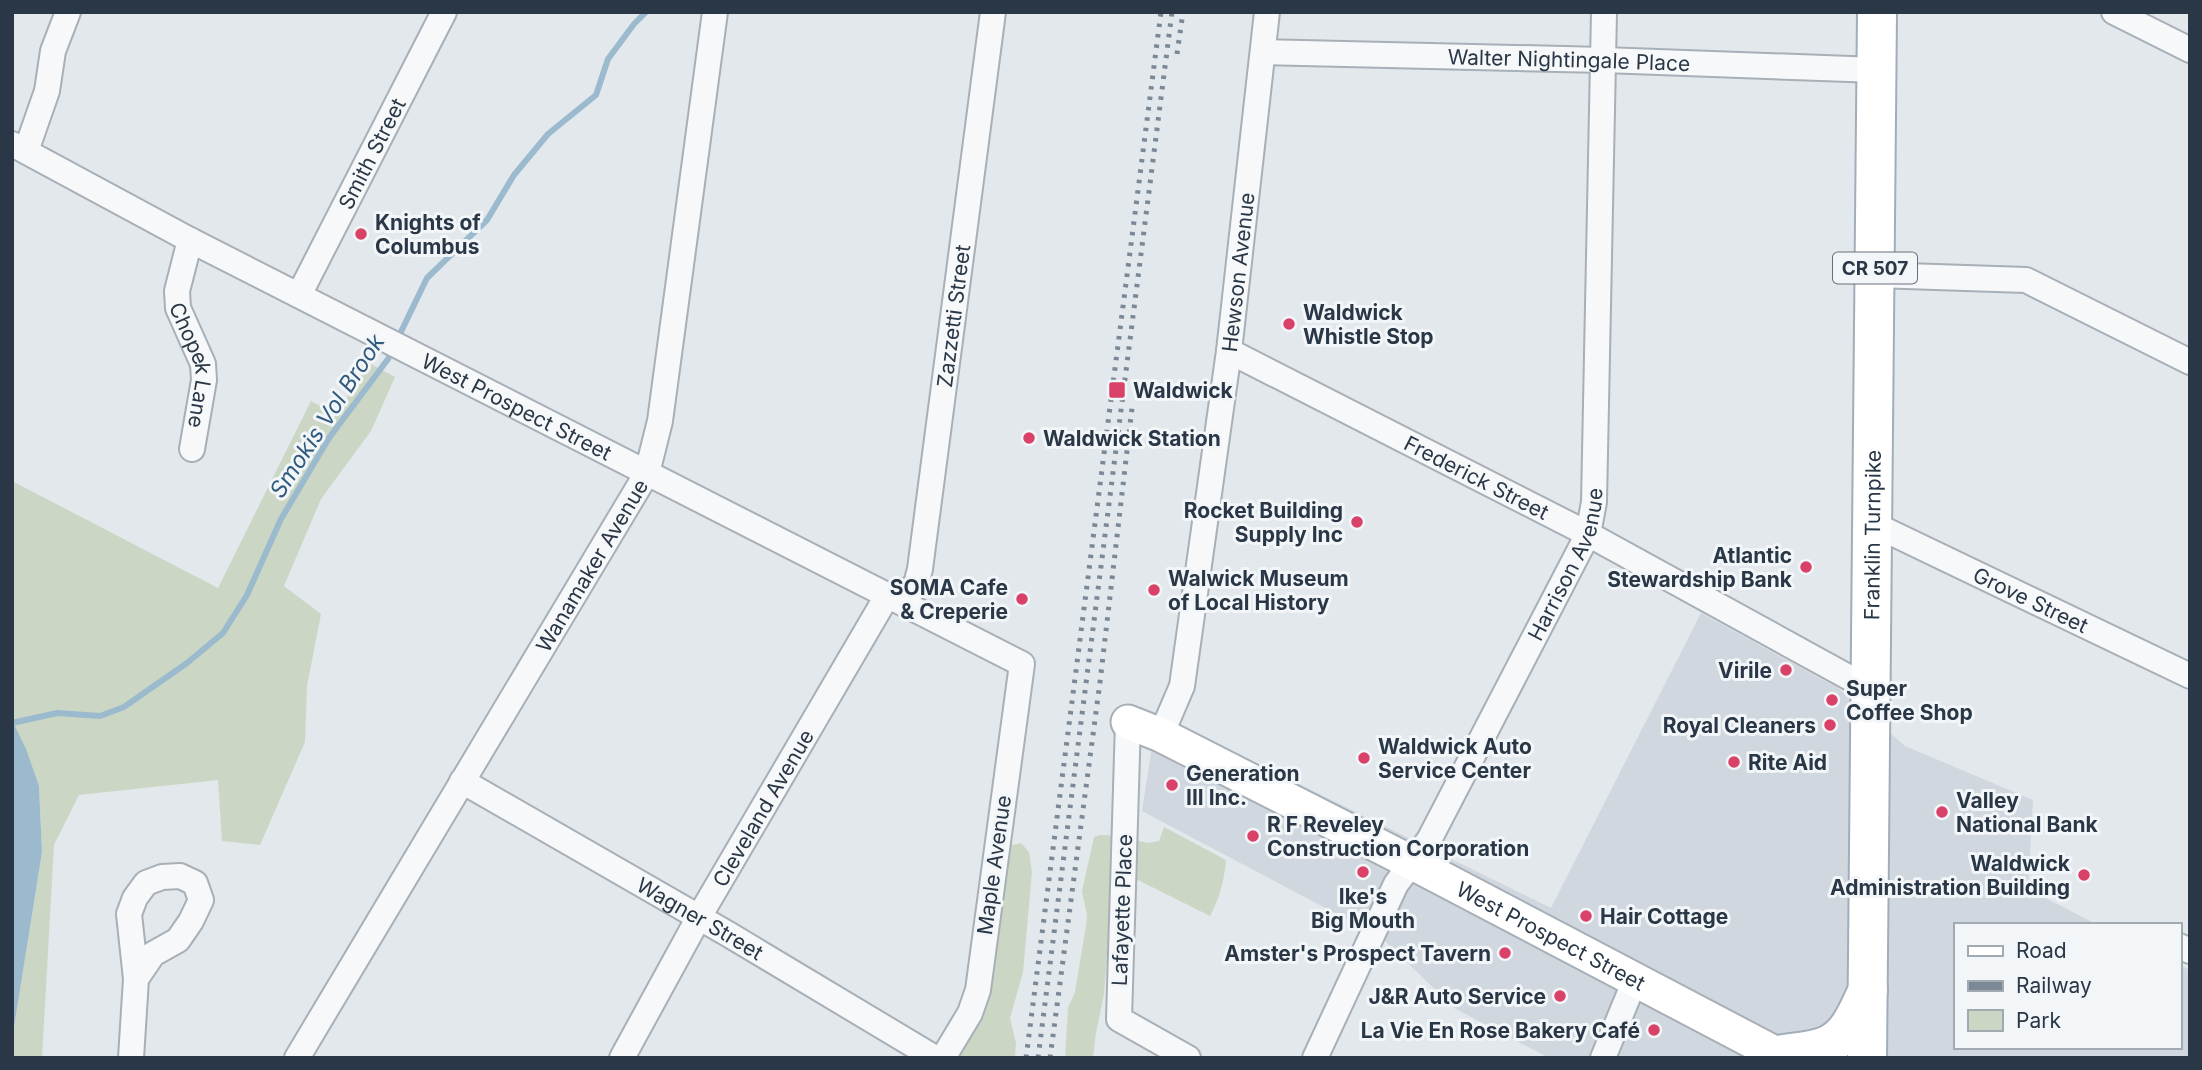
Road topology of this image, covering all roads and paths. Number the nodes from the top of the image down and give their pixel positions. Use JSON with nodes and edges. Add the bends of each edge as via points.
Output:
{"nodes":[{"id":1,"x":68,"y":12,"type":"edge"},
{"id":2,"x":444,"y":12,"type":"edge"},
{"id":3,"x":715,"y":12,"type":"edge"},
{"id":4,"x":993,"y":12,"type":"edge"},
{"id":5,"x":1267,"y":12,"type":"edge"},
{"id":6,"x":1604,"y":12,"type":"edge"},
{"id":7,"x":1877,"y":12,"type":"edge"},
{"id":8,"x":2114,"y":12,"type":"edge"},
{"id":9,"x":2190,"y":50,"type":"edge"},
{"id":10,"x":1263,"y":52,"type":"junction"},
{"id":11,"x":1604,"y":60,"type":"junction"},
{"id":12,"x":1877,"y":70,"type":"junction"},
{"id":13,"x":19,"y":147,"type":"edge"},
{"id":14,"x":190,"y":240,"type":"junction"},
{"id":15,"x":1875,"y":275,"type":"junction"},
{"id":16,"x":299,"y":295,"type":"junction"},
{"id":17,"x":1229,"y":351,"type":"junction"},
{"id":18,"x":2190,"y":362,"type":"edge"},
{"id":19,"x":192,"y":449,"type":"dead end"},
{"id":20,"x":647,"y":473,"type":"junction"},
{"id":21,"x":1873,"y":524,"type":"junction"},
{"id":22,"x":1588,"y":534,"type":"junction"},
{"id":23,"x":887,"y":596,"type":"junction"},
{"id":24,"x":1021,"y":664,"type":"joint"},
{"id":25,"x":2190,"y":676,"type":"edge"},
{"id":26,"x":1870,"y":689,"type":"junction"},
{"id":27,"x":1128,"y":722,"type":"joint"},
{"id":28,"x":1161,"y":735,"type":"junction"},
{"id":29,"x":462,"y":781,"type":"junction"},
{"id":30,"x":1410,"y":862,"type":"junction"},
{"id":31,"x":699,"y":917,"type":"junction"},
{"id":32,"x":136,"y":979,"type":"dead end"},
{"id":33,"x":1635,"y":980,"type":"junction"},
{"id":34,"x":1868,"y":989,"type":"junction"},
{"id":35,"x":1781,"y":1056,"type":"edge"},
{"id":36,"x":131,"y":1058,"type":"edge"},
{"id":37,"x":297,"y":1058,"type":"edge"},
{"id":38,"x":622,"y":1058,"type":"edge"},
{"id":39,"x":935,"y":1058,"type":"edge"},
{"id":40,"x":943,"y":1058,"type":"edge"},
{"id":41,"x":1188,"y":1058,"type":"edge"},
{"id":42,"x":1315,"y":1058,"type":"edge"},
{"id":43,"x":1603,"y":1058,"type":"edge"},
{"id":44,"x":1867,"y":1058,"type":"edge"}],
"edges":[{"from":1,"to":13,"type":"street","via":[[53,51],[47,91]]},
{"from":2,"to":16,"type":"street","name":"Smith Street"},
{"from":3,"to":20,"type":"street","name":"Wanamaker Avenue","via":[[660,421]]},
{"from":4,"to":23,"type":"street","name":"Zazzetti Street","via":[[920,569],[915,588]]},
{"from":5,"to":10,"type":"street","name":"Hewson Avenue"},
{"from":6,"to":11,"type":"street","name":"Harrison Avenue"},
{"from":7,"to":12,"type":"main road","name":"Franklin Turnpike","number":"CR 507"},
{"from":8,"to":9,"type":"street"},
{"from":10,"to":11,"type":"street","name":"Walter Nightingale Place"},
{"from":10,"to":17,"type":"street","name":"Hewson Avenue"},
{"from":11,"to":12,"type":"street","name":"Walter Nightingale Place"},
{"from":11,"to":22,"type":"street","name":"Harrison Avenue","via":[[1594,502]]},
{"from":12,"to":15,"type":"main road","name":"Franklin Turnpike","number":"CR 507"},
{"from":13,"to":14,"type":"street","name":"West Prospect Street"},
{"from":14,"to":16,"type":"street","name":"West Prospect Street"},
{"from":14,"to":19,"type":"street","name":"Chopek Lane","via":[[177,291],[178,308],[203,365]]},
{"from":15,"to":18,"type":"street","via":[[2026,280]]},
{"from":15,"to":21,"type":"main road","name":"Franklin Turnpike","number":"CR 507"},
{"from":16,"to":20,"type":"street","name":"West Prospect Street"},
{"from":17,"to":22,"type":"street","name":"Frederick Street"},
{"from":17,"to":28,"type":"street","name":"Hewson Avenue","via":[[1182,686]]},
{"from":20,"to":23,"type":"street","name":"West Prospect Street"},
{"from":20,"to":29,"type":"street","name":"Wanamaker Avenue"},
{"from":21,"to":25,"type":"street","name":"Grove Street"},
{"from":21,"to":26,"type":"main road","name":"Franklin Turnpike","number":"CR 507"},
{"from":22,"to":26,"type":"street","name":"Frederick Street"},
{"from":22,"to":30,"type":"street","name":"Harrison Avenue","via":[[1429,839]]},
{"from":23,"to":24,"type":"street","name":"West Prospect Street"},
{"from":23,"to":31,"type":"street","name":"Cleveland Avenue"},
{"from":24,"to":40,"type":"street","name":"Maple Avenue","via":[[978,990]]},
{"from":26,"to":34,"type":"main road","name":"Franklin Turnpike","number":"CR 507"},
{"from":27,"to":28,"type":"street","name":"West Prospect Street"},
{"from":27,"to":41,"type":"street","name":"Lafayette Place","via":[[1119,1020]]},
{"from":28,"to":30,"type":"street","name":"West Prospect Street"},
{"from":29,"to":31,"type":"street","name":"Wagner Street"},
{"from":29,"to":37,"type":"street","name":"Wanamaker Avenue"},
{"from":30,"to":33,"type":"street","name":"West Prospect Street"},
{"from":30,"to":42,"type":"street","name":"Harrison Avenue"},
{"from":31,"to":38,"type":"street","name":"Cleveland Avenue"},
{"from":31,"to":39,"type":"street","name":"Wagner Street"},
{"from":32,"to":36,"type":"street"},
{"from":33,"to":35,"type":"street","name":"West Prospect Street"},
{"from":33,"to":43,"type":"street"},
{"from":34,"to":35,"type":"main road","via":[[1844,1034],[1826,1046]]},
{"from":34,"to":44,"type":"main road","name":"Franklin Turnpike","number":"CR 507"}]}
